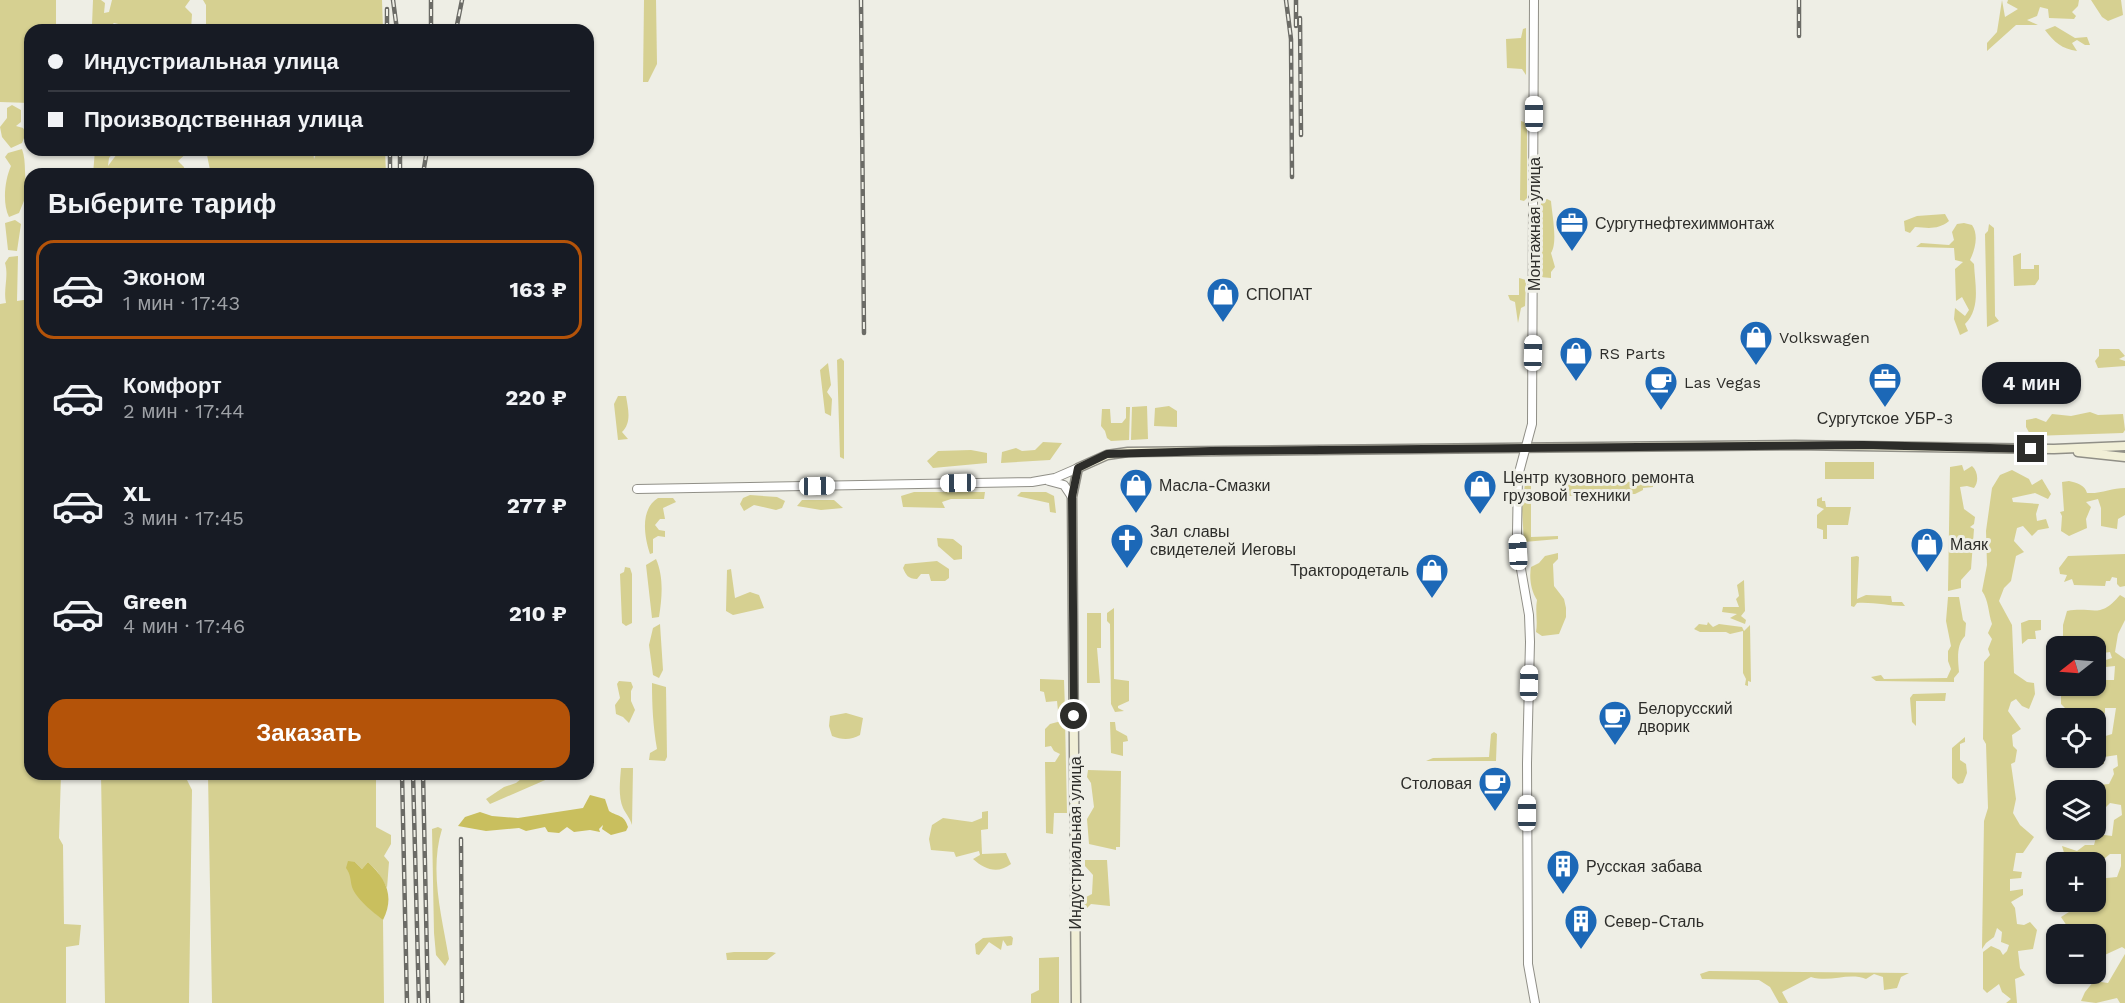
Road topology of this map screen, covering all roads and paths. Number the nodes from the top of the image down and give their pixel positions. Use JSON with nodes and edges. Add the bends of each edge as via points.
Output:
{"nodes":[{"id":1,"x":1534,"y":0,"type":"edge"},
{"id":2,"x":2125,"y":446,"type":"edge"},
{"id":3,"x":1527,"y":448,"type":"junction"},
{"id":4,"x":2066,"y":449,"type":"junction"},
{"id":5,"x":2125,"y":457,"type":"edge"},
{"id":6,"x":1078,"y":468,"type":"junction"},
{"id":7,"x":1045,"y":480,"type":"junction"},
{"id":8,"x":637,"y":489,"type":"dead end"},
{"id":9,"x":1072,"y":497,"type":"junction"},
{"id":10,"x":1076,"y":1003,"type":"edge"},
{"id":11,"x":1535,"y":1003,"type":"edge"}],
"edges":[{"from":1,"to":3,"type":"street","name":"Монтажная улица","via":[[1532,424]]},
{"from":2,"to":4,"type":"main road"},
{"from":3,"to":4,"type":"main road","via":[[1863,445]]},
{"from":3,"to":6,"type":"main road","via":[[1128,452],[1107,454]]},
{"from":3,"to":11,"type":"street","name":"Монтажная улица","via":[[1518,476],[1517,537],[1530,633],[1527,945]]},
{"from":4,"to":5,"type":"main road"},
{"from":6,"to":7,"type":"street"},
{"from":6,"to":9,"type":"main road","name":"Индустриальная улица"},
{"from":7,"to":8,"type":"street"},
{"from":7,"to":9,"type":"street","via":[[1064,485]]},
{"from":9,"to":10,"type":"main road","name":"Индустриальная улица"}]}
